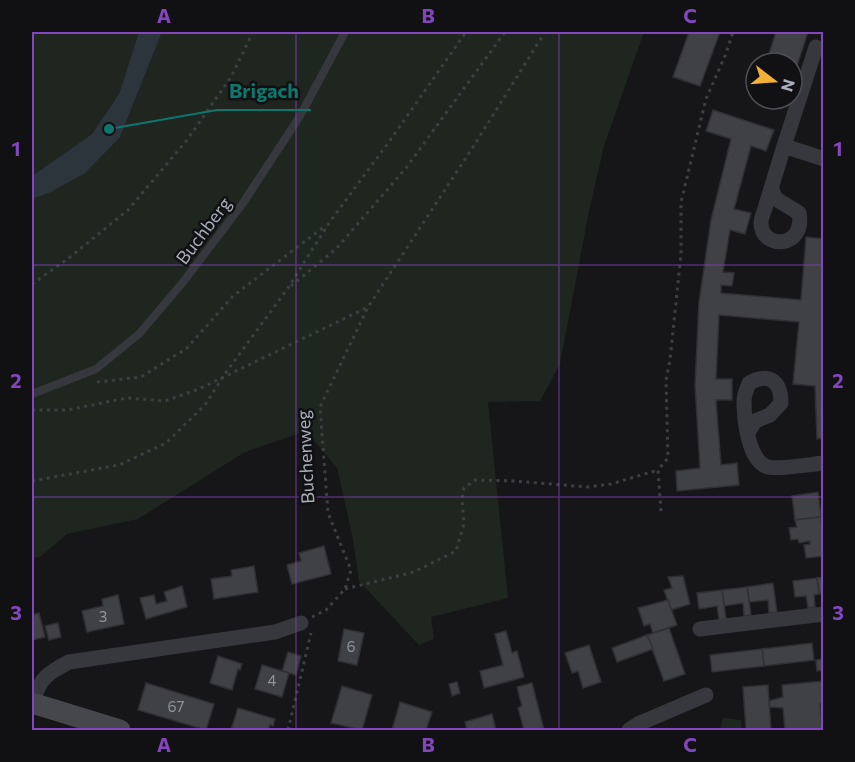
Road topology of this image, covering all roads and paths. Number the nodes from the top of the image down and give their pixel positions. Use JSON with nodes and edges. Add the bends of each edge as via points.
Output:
{"nodes":[{"id":1,"x":253,"y":32,"type":"edge"},
{"id":2,"x":345,"y":32,"type":"edge"},
{"id":3,"x":466,"y":32,"type":"edge"},
{"id":4,"x":506,"y":32,"type":"edge"},
{"id":5,"x":545,"y":32,"type":"edge"},
{"id":6,"x":733,"y":32,"type":"edge"},
{"id":7,"x":816,"y":47,"type":"dead end"},
{"id":8,"x":784,"y":146,"type":"junction"},
{"id":9,"x":824,"y":159,"type":"edge"},
{"id":10,"x":771,"y":188,"type":"dead end"},
{"id":11,"x":329,"y":223,"type":"junction"},
{"id":12,"x":32,"y":284,"type":"edge"},
{"id":13,"x":288,"y":288,"type":"junction"},
{"id":14,"x":368,"y":307,"type":"junction"},
{"id":15,"x":224,"y":375,"type":"junction"},
{"id":16,"x":95,"y":382,"type":"dead end"},
{"id":17,"x":32,"y":394,"type":"edge"},
{"id":18,"x":32,"y":410,"type":"edge"},
{"id":19,"x":748,"y":433,"type":"dead end"},
{"id":20,"x":824,"y":463,"type":"edge"},
{"id":21,"x":658,"y":470,"type":"junction"},
{"id":22,"x":32,"y":481,"type":"edge"},
{"id":23,"x":661,"y":511,"type":"dead end"},
{"id":24,"x":345,"y":589,"type":"junction"},
{"id":25,"x":824,"y":614,"type":"edge"},
{"id":26,"x":308,"y":620,"type":"junction"},
{"id":27,"x":700,"y":629,"type":"dead end"},
{"id":28,"x":706,"y":695,"type":"dead end"},
{"id":29,"x":32,"y":702,"type":"edge"},
{"id":30,"x":120,"y":730,"type":"edge"},
{"id":31,"x":288,"y":730,"type":"edge"},
{"id":32,"x":629,"y":730,"type":"edge"}],
"edges":[{"from":1,"to":12,"type":"path","via":[[225,86],[128,210]]},
{"from":2,"to":17,"type":"lane","name":"Buchberg","via":[[300,116],[256,184],[211,247],[139,334],[96,369]]},
{"from":3,"to":11,"type":"path"},
{"from":4,"to":13,"type":"path","via":[[406,168],[336,249]]},
{"from":5,"to":14,"type":"path","name":"Buchenweg"},
{"from":6,"to":21,"type":"path","via":[[706,99],[681,202],[681,255],[666,380],[668,458]]},
{"from":7,"to":8,"type":"street"},
{"from":8,"to":9,"type":"street"},
{"from":8,"to":10,"type":"street"},
{"from":11,"to":13,"type":"path"},
{"from":11,"to":16,"type":"path","via":[[232,296],[187,348],[141,377]]},
{"from":13,"to":15,"type":"path"},
{"from":14,"to":15,"type":"path"},
{"from":14,"to":24,"type":"path","name":"Buchenweg","via":[[320,407],[328,513],[351,570]]},
{"from":15,"to":18,"type":"path","via":[[165,401],[127,398],[67,410]]},
{"from":15,"to":22,"type":"path","via":[[205,405],[166,444],[119,465]]},
{"from":19,"to":20,"type":"street","via":[[753,453],[769,468]]},
{"from":21,"to":23,"type":"path"},
{"from":21,"to":24,"type":"path","via":[[587,487],[475,480],[464,488],[464,524],[456,551],[414,572]]},
{"from":24,"to":26,"type":"path","via":[[326,610]]},
{"from":25,"to":27,"type":"street"},
{"from":26,"to":29,"type":"street","via":[[275,632],[69,662],[40,681]]},
{"from":26,"to":31,"type":"path","via":[[308,651]]},
{"from":28,"to":32,"type":"street"},
{"from":29,"to":30,"type":"main road"}]}
